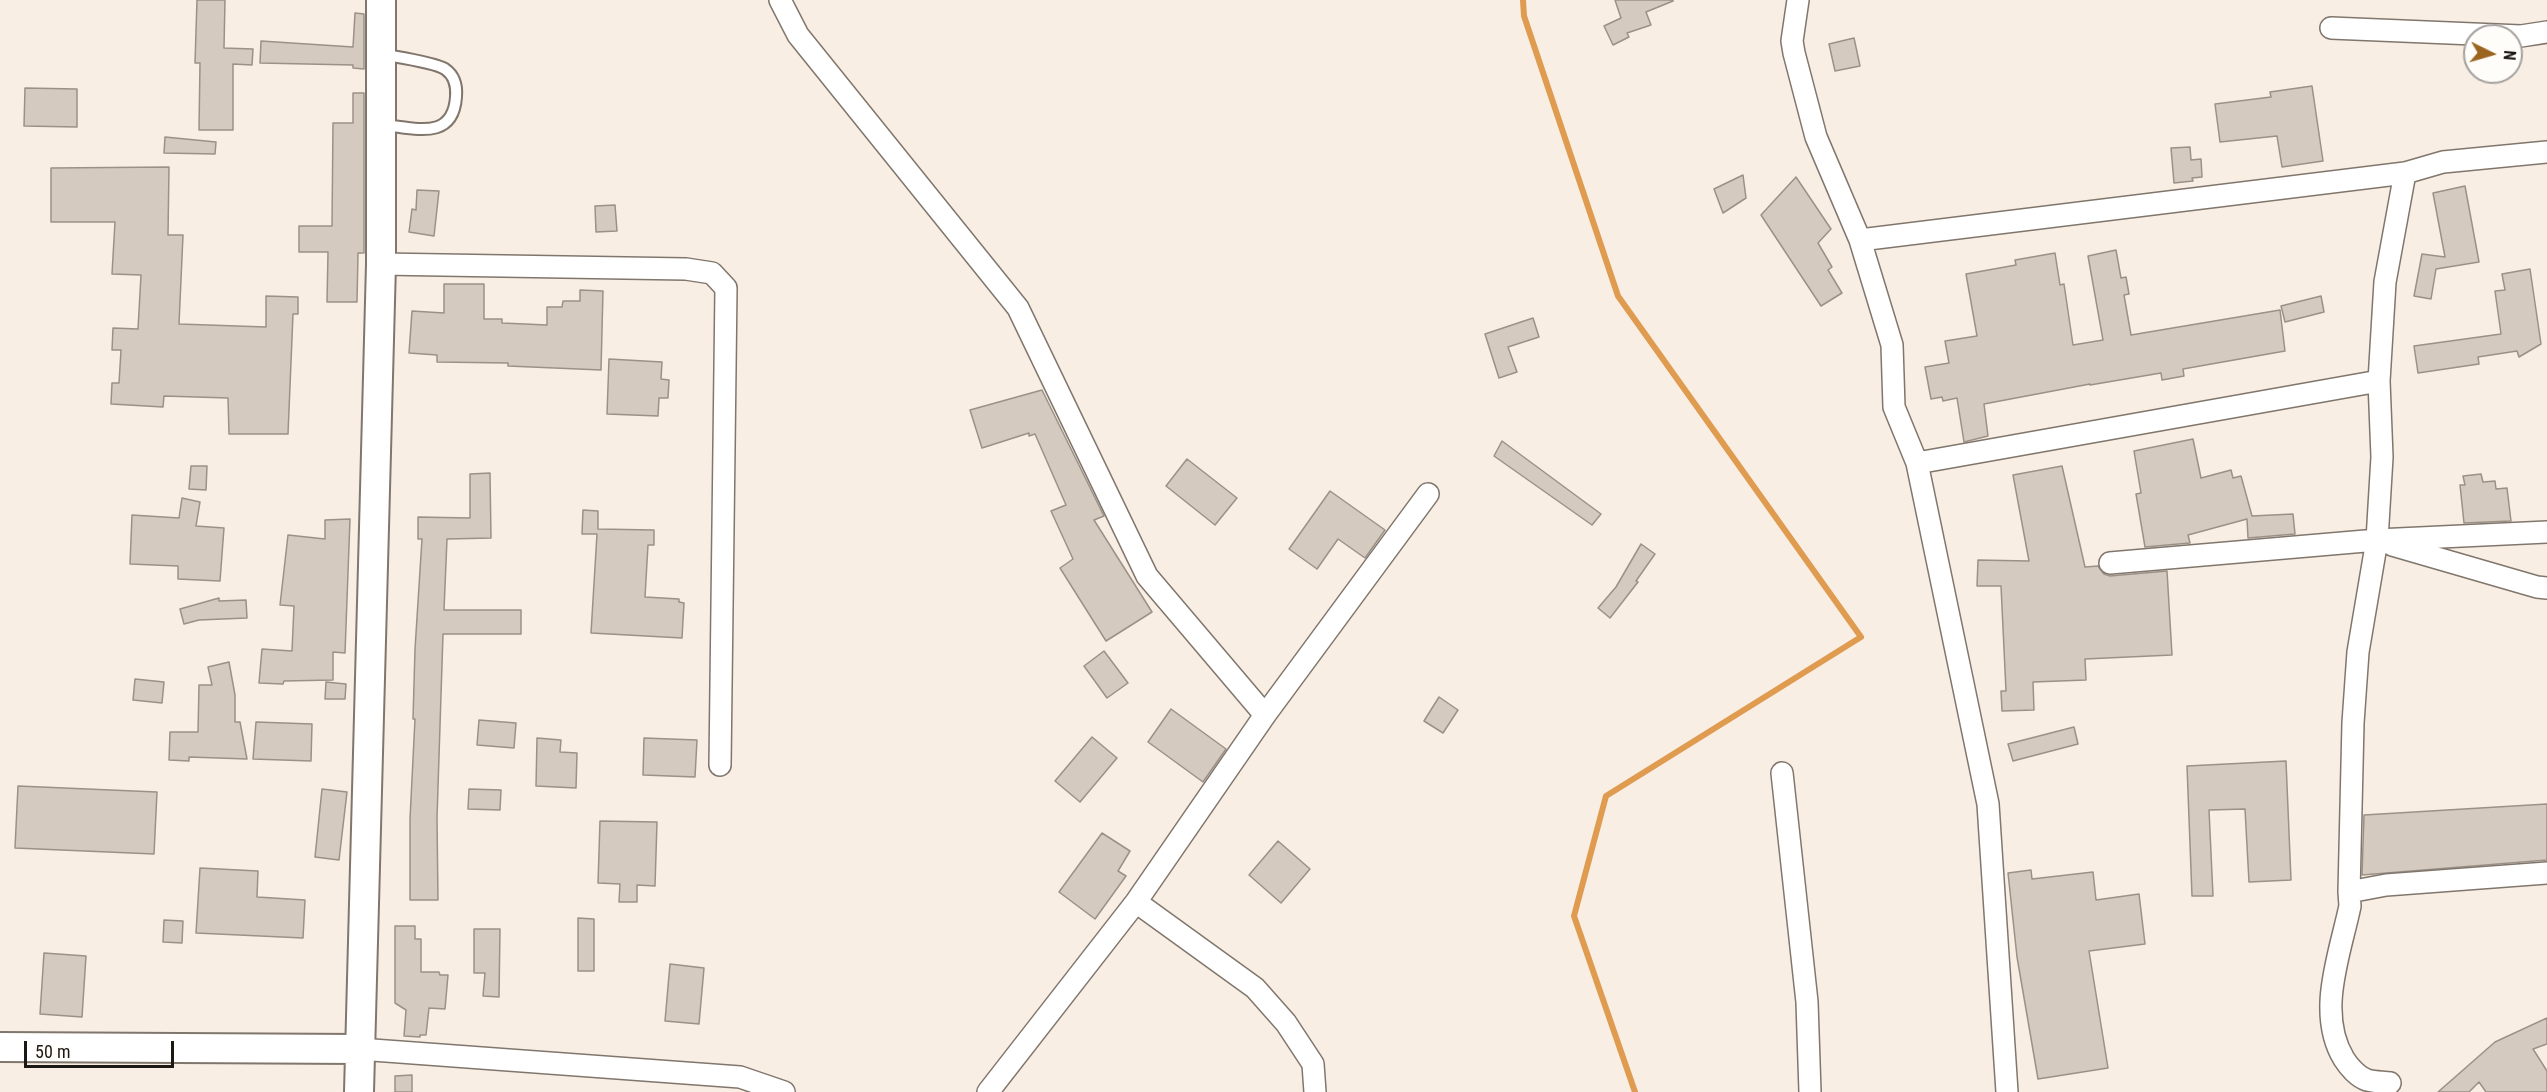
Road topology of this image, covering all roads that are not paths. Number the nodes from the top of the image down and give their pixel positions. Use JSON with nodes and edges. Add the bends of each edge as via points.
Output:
{"nodes":[{"id":1,"x":381,"y":0,"type":"edge"},
{"id":2,"x":780,"y":0,"type":"edge"},
{"id":3,"x":1798,"y":0,"type":"edge"},
{"id":4,"x":2331,"y":28,"type":"dead end"},
{"id":5,"x":2547,"y":33,"type":"edge"},
{"id":6,"x":381,"y":54,"type":"junction"},
{"id":7,"x":381,"y":125,"type":"junction"},
{"id":8,"x":2547,"y":152,"type":"edge"},
{"id":9,"x":2405,"y":173,"type":"junction"},
{"id":10,"x":1860,"y":240,"type":"junction"},
{"id":11,"x":381,"y":264,"type":"junction"},
{"id":12,"x":2379,"y":381,"type":"junction"},
{"id":13,"x":1917,"y":463,"type":"junction"},
{"id":14,"x":1428,"y":494,"type":"dead end"},
{"id":15,"x":2547,"y":532,"type":"edge"},
{"id":16,"x":2377,"y":540,"type":"junction"},
{"id":17,"x":2110,"y":563,"type":"dead end"},
{"id":18,"x":2547,"y":588,"type":"edge"},
{"id":19,"x":1265,"y":715,"type":"junction"},
{"id":20,"x":720,"y":765,"type":"dead end"},
{"id":21,"x":1782,"y":773,"type":"dead end"},
{"id":22,"x":2547,"y":873,"type":"edge"},
{"id":23,"x":2349,"y":892,"type":"junction"},
{"id":24,"x":1136,"y":902,"type":"junction"},
{"id":25,"x":0,"y":1047,"type":"edge"},
{"id":26,"x":359,"y":1049,"type":"junction"},
{"id":27,"x":2390,"y":1083,"type":"dead end"},
{"id":28,"x":358,"y":1092,"type":"edge"},
{"id":29,"x":784,"y":1092,"type":"edge"},
{"id":30,"x":988,"y":1092,"type":"edge"},
{"id":31,"x":1315,"y":1092,"type":"edge"},
{"id":32,"x":1810,"y":1092,"type":"edge"},
{"id":33,"x":2007,"y":1092,"type":"edge"}],
"edges":[{"from":1,"to":6,"type":"main road"},
{"from":2,"to":19,"type":"street","via":[[798,35],[1018,308],[1148,576]]},
{"from":3,"to":10,"type":"street","via":[[1792,41],[1805,95],[1816,136]]},
{"from":4,"to":5,"type":"street","via":[[2521,36]]},
{"from":6,"to":7,"type":"main road"},
{"from":6,"to":7,"type":"lane","via":[[443,67],[456,85],[454,112],[441,127]]},
{"from":7,"to":11,"type":"main road"},
{"from":8,"to":9,"type":"street","via":[[2443,162]]},
{"from":9,"to":10,"type":"street"},
{"from":9,"to":12,"type":"street","via":[[2385,282]]},
{"from":10,"to":13,"type":"street","via":[[1892,345],[1894,407]]},
{"from":11,"to":20,"type":"street","via":[[686,269],[712,273],[726,288]]},
{"from":11,"to":26,"type":"main road"},
{"from":12,"to":13,"type":"street"},
{"from":12,"to":16,"type":"street","via":[[2382,457]]},
{"from":13,"to":33,"type":"street","via":[[1988,804]]},
{"from":14,"to":19,"type":"street"},
{"from":15,"to":16,"type":"street"},
{"from":16,"to":17,"type":"street"},
{"from":16,"to":18,"type":"street"},
{"from":16,"to":23,"type":"street","via":[[2356,676]]},
{"from":19,"to":24,"type":"street"},
{"from":21,"to":32,"type":"street","via":[[1807,1002]]},
{"from":22,"to":23,"type":"street","via":[[2386,885]]},
{"from":23,"to":27,"type":"street","via":[[2350,906],[2331,998],[2335,1045],[2349,1067],[2366,1080]]},
{"from":24,"to":30,"type":"street"},
{"from":24,"to":31,"type":"street","via":[[1255,988],[1286,1023],[1313,1064]]},
{"from":25,"to":26,"type":"main road"},
{"from":26,"to":28,"type":"main road"},
{"from":26,"to":29,"type":"street","via":[[740,1077]]}]}
